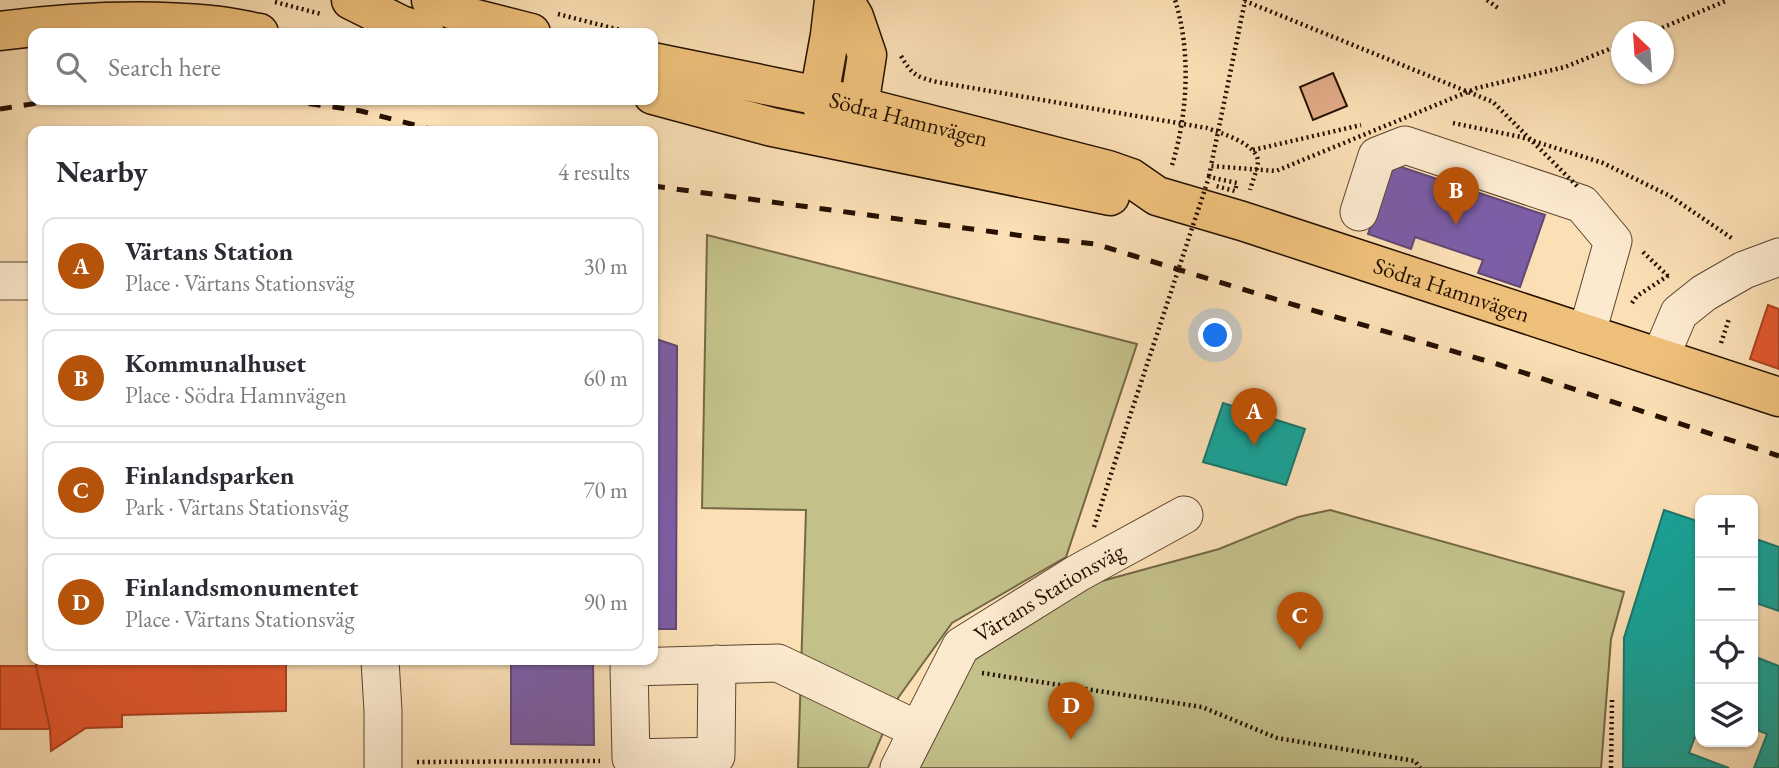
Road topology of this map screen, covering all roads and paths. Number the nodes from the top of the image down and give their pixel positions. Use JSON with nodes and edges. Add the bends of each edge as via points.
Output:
{"nodes":[{"id":1,"x":431,"y":0,"type":"edge"},
{"id":2,"x":834,"y":0,"type":"edge"},
{"id":3,"x":844,"y":0,"type":"edge"},
{"id":4,"x":1175,"y":0,"type":"edge"},
{"id":5,"x":1487,"y":0,"type":"edge"},
{"id":6,"x":1728,"y":0,"type":"edge"},
{"id":7,"x":340,"y":8,"type":"edge"},
{"id":8,"x":1498,"y":8,"type":"dead end"},
{"id":9,"x":266,"y":17,"type":"edge"},
{"id":10,"x":1674,"y":23,"type":"edge"},
{"id":11,"x":28,"y":28,"type":"edge"},
{"id":12,"x":29,"y":28,"type":"edge"},
{"id":13,"x":410,"y":28,"type":"edge"},
{"id":14,"x":511,"y":28,"type":"edge"},
{"id":15,"x":0,"y":31,"type":"edge"},
{"id":16,"x":1611,"y":48,"type":"edge"},
{"id":17,"x":658,"y":63,"type":"edge"},
{"id":18,"x":911,"y":72,"type":"dead end"},
{"id":19,"x":658,"y":96,"type":"edge"},
{"id":20,"x":819,"y":96,"type":"junction"},
{"id":21,"x":859,"y":106,"type":"junction"},
{"id":22,"x":1182,"y":123,"type":"junction"},
{"id":23,"x":831,"y":138,"type":"junction"},
{"id":24,"x":1211,"y":166,"type":"junction"},
{"id":25,"x":1209,"y":177,"type":"junction"},
{"id":26,"x":1164,"y":183,"type":"junction"},
{"id":27,"x":1216,"y":186,"type":"dead end"},
{"id":28,"x":1251,"y":186,"type":"dead end"},
{"id":29,"x":1577,"y":186,"type":"dead end"},
{"id":30,"x":1359,"y":212,"type":"dead end"},
{"id":31,"x":1779,"y":257,"type":"edge"},
{"id":32,"x":0,"y":281,"type":"edge"},
{"id":33,"x":28,"y":281,"type":"edge"},
{"id":34,"x":1584,"y":334,"type":"junction"},
{"id":35,"x":1660,"y":358,"type":"junction"},
{"id":36,"x":1779,"y":397,"type":"edge"},
{"id":37,"x":1184,"y":515,"type":"dead end"},
{"id":38,"x":1078,"y":573,"type":"junction"},
{"id":39,"x":717,"y":664,"type":"dead end"},
{"id":40,"x":380,"y":665,"type":"edge"},
{"id":41,"x":950,"y":668,"type":"junction"},
{"id":42,"x":1612,"y":699,"type":"dead end"},
{"id":43,"x":918,"y":730,"type":"junction"},
{"id":44,"x":608,"y":761,"type":"dead end"},
{"id":45,"x":383,"y":765,"type":"edge"},
{"id":46,"x":899,"y":768,"type":"edge"},
{"id":47,"x":1420,"y":768,"type":"edge"},
{"id":48,"x":1611,"y":768,"type":"edge"}],
"edges":[{"from":1,"to":14,"type":"main road","via":[[472,18]]},
{"from":2,"to":20,"type":"main road"},
{"from":3,"to":21,"type":"main road","via":[[867,55]]},
{"from":4,"to":22,"type":"path","via":[[1182,23]]},
{"from":5,"to":8,"type":"path"},
{"from":6,"to":10,"type":"path"},
{"from":7,"to":9,"type":"path"},
{"from":7,"to":13,"type":"main road"},
{"from":9,"to":12,"type":"main road","via":[[214,25],[98,21]]},
{"from":11,"to":15,"type":"main road"},
{"from":16,"to":24,"type":"path","bridge":true,"via":[[1565,67],[1477,88],[1276,171]]},
{"from":17,"to":20,"type":"main road","name":"Södra Hamnvägen"},
{"from":18,"to":22,"type":"path","via":[[937,82]]},
{"from":19,"to":23,"type":"main road","name":"Södra Hamnvägen"},
{"from":20,"to":21,"type":"main road","name":"Södra Hamnvägen"},
{"from":20,"to":23,"type":"main road"},
{"from":21,"to":23,"type":"main road"},
{"from":21,"to":26,"type":"main road","name":"Södra Hamnvägen"},
{"from":22,"to":26,"type":"path"},
{"from":22,"to":28,"type":"path","via":[[1207,128],[1253,150],[1258,161]]},
{"from":23,"to":26,"type":"main road","name":"Södra Hamnvägen","via":[[1128,199]]},
{"from":24,"to":25,"type":"path","bridge":true},
{"from":24,"to":29,"type":"path","bridge":true,"via":[[1245,1],[1493,102]]},
{"from":25,"to":27,"type":"path","bridge":true,"via":[[1237,183],[1235,191]]},
{"from":25,"to":38,"type":"path","bridge":true},
{"from":26,"to":34,"type":"main road","name":"Södra Hamnvägen","via":[[1242,221]]},
{"from":30,"to":34,"type":"street","via":[[1377,156],[1405,145],[1581,204],[1613,241]]},
{"from":31,"to":35,"type":"street","via":[[1744,270],[1678,313]]},
{"from":32,"to":33,"type":"street"},
{"from":34,"to":35,"type":"main road","name":"Södra Hamnvägen"},
{"from":35,"to":36,"type":"main road","name":"Södra Hamnvägen"},
{"from":37,"to":38,"type":"street","name":"Värtans Stationsväg"},
{"from":38,"to":41,"type":"street","name":"Värtans Stationsväg","via":[[961,646]]},
{"from":39,"to":43,"type":"street","via":[[778,663]]},
{"from":40,"to":45,"type":"street"},
{"from":41,"to":43,"type":"street","name":"Värtans Stationsväg"},
{"from":41,"to":47,"type":"path","via":[[1202,707],[1277,738],[1415,761]]},
{"from":42,"to":48,"type":"path"},
{"from":43,"to":46,"type":"street","name":"Värtans Stationsväg"},
{"from":44,"to":45,"type":"path"}]}
